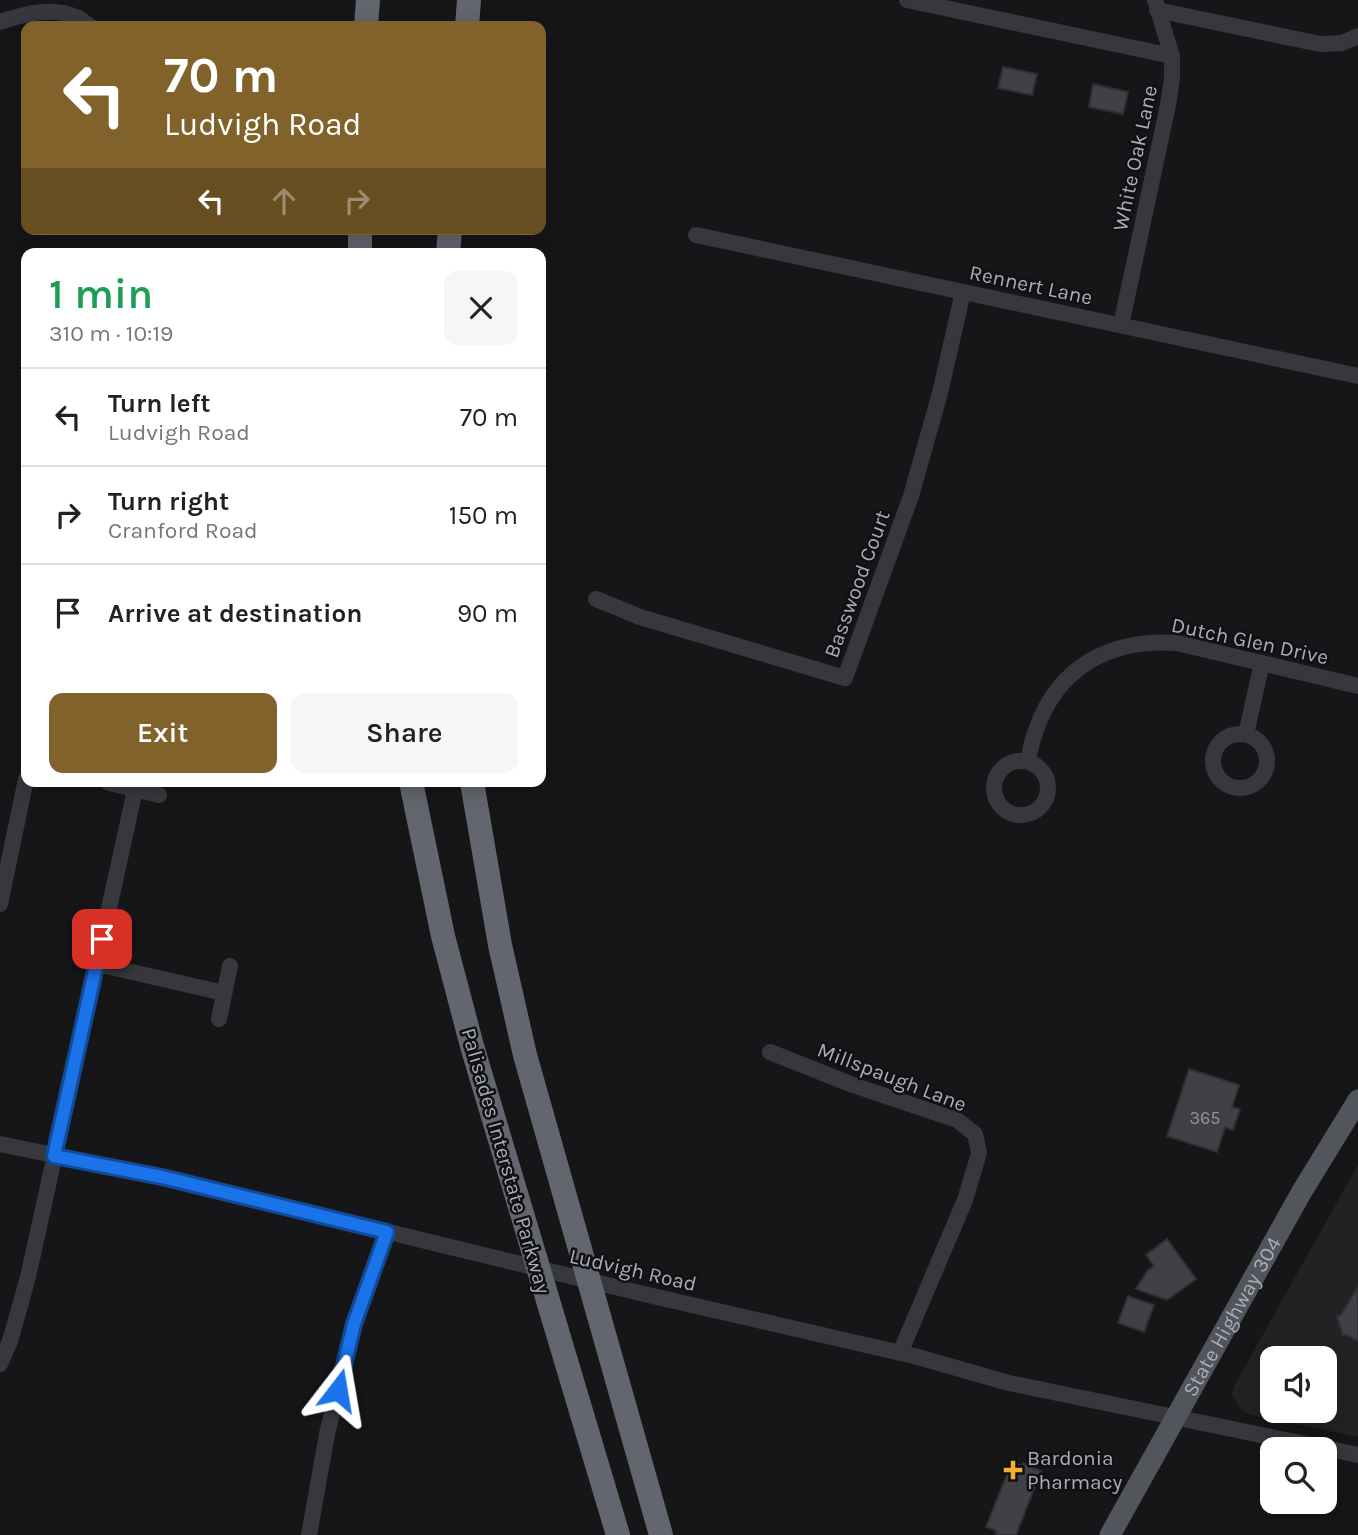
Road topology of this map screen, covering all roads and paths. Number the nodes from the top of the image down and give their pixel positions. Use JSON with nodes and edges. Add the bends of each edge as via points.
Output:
{"nodes":[{"id":1,"x":368,"y":0,"type":"edge"},
{"id":2,"x":469,"y":0,"type":"edge"},
{"id":3,"x":907,"y":0,"type":"edge"},
{"id":4,"x":1156,"y":5,"type":"edge"},
{"id":5,"x":82,"y":21,"type":"edge"},
{"id":6,"x":366,"y":21,"type":"edge"},
{"id":7,"x":467,"y":21,"type":"edge"},
{"id":8,"x":0,"y":22,"type":"edge"},
{"id":9,"x":1358,"y":36,"type":"edge"},
{"id":10,"x":1172,"y":56,"type":"junction"},
{"id":11,"x":696,"y":234,"type":"dead end"},
{"id":12,"x":963,"y":292,"type":"junction"},
{"id":13,"x":1121,"y":325,"type":"junction"},
{"id":14,"x":1358,"y":376,"type":"edge"},
{"id":15,"x":596,"y":599,"type":"dead end"},
{"id":16,"x":1262,"y":663,"type":"junction"},
{"id":17,"x":1358,"y":686,"type":"edge"},
{"id":18,"x":1246,"y":734,"type":"dead end"},
{"id":19,"x":1028,"y":761,"type":"dead end"},
{"id":20,"x":24,"y":787,"type":"edge"},
{"id":21,"x":124,"y":787,"type":"edge"},
{"id":22,"x":412,"y":787,"type":"edge"},
{"id":23,"x":473,"y":787,"type":"edge"},
{"id":24,"x":135,"y":790,"type":"junction"},
{"id":25,"x":159,"y":795,"type":"dead end"},
{"id":26,"x":0,"y":904,"type":"edge"},
{"id":27,"x":97,"y":964,"type":"junction"},
{"id":28,"x":230,"y":966,"type":"dead end"},
{"id":29,"x":225,"y":993,"type":"junction"},
{"id":30,"x":219,"y":1019,"type":"dead end"},
{"id":31,"x":769,"y":1052,"type":"dead end"},
{"id":32,"x":1358,"y":1100,"type":"edge"},
{"id":33,"x":0,"y":1144,"type":"edge"},
{"id":34,"x":54,"y":1156,"type":"junction"},
{"id":35,"x":387,"y":1232,"type":"junction"},
{"id":36,"x":900,"y":1353,"type":"junction"},
{"id":37,"x":0,"y":1364,"type":"edge"},
{"id":38,"x":1175,"y":1417,"type":"junction"},
{"id":39,"x":1358,"y":1455,"type":"edge"},
{"id":40,"x":309,"y":1535,"type":"edge"},
{"id":41,"x":618,"y":1535,"type":"edge"},
{"id":42,"x":661,"y":1535,"type":"edge"},
{"id":43,"x":1110,"y":1535,"type":"edge"}],
"edges":[{"from":1,"to":6,"type":"highway"},
{"from":2,"to":7,"type":"highway"},
{"from":3,"to":10,"type":"street"},
{"from":4,"to":9,"type":"street","via":[[1321,44]]},
{"from":4,"to":10,"type":"street","name":"White Oak Lane"},
{"from":5,"to":8,"type":"street","via":[[49,10]]},
{"from":10,"to":13,"type":"street","name":"White Oak Lane","via":[[1171,92]]},
{"from":11,"to":12,"type":"street","name":"Rennert Lane"},
{"from":12,"to":13,"type":"street","name":"Rennert Lane"},
{"from":12,"to":15,"type":"street","name":"Basswood Court","via":[[911,496],[845,678],[640,617]]},
{"from":13,"to":14,"type":"street","name":"Rennert Lane"},
{"from":16,"to":17,"type":"street","name":"Dutch Glen Drive"},
{"from":16,"to":18,"type":"street"},
{"from":16,"to":19,"type":"street","name":"Dutch Glen Drive","via":[[1162,642],[1132,644],[1104,653],[1069,676],[1053,696],[1036,729]]},
{"from":20,"to":26,"type":"street"},
{"from":21,"to":24,"type":"street"},
{"from":22,"to":41,"type":"highway","name":"Palisades Interstate Parkway","via":[[471,1046]]},
{"from":23,"to":42,"type":"highway","via":[[500,945],[525,1055]]},
{"from":24,"to":25,"type":"street"},
{"from":24,"to":27,"type":"street"},
{"from":27,"to":29,"type":"street"},
{"from":27,"to":34,"type":"street"},
{"from":28,"to":29,"type":"street"},
{"from":29,"to":30,"type":"street"},
{"from":31,"to":36,"type":"street","name":"Millspaugh Lane","via":[[957,1120],[975,1134],[979,1153],[965,1200]]},
{"from":32,"to":38,"type":"main road","name":"State Highway 304"},
{"from":33,"to":34,"type":"street","name":"Ludvigh Road"},
{"from":34,"to":35,"type":"street","name":"Ludvigh Road","via":[[162,1177]]},
{"from":34,"to":37,"type":"street","via":[[28,1277]]},
{"from":35,"to":36,"type":"street","name":"Ludvigh Road"},
{"from":35,"to":40,"type":"street","via":[[351,1336]]},
{"from":36,"to":38,"type":"street","name":"Ludvigh Road","via":[[1009,1383]]},
{"from":38,"to":39,"type":"street","name":"Ludvigh Road"},
{"from":38,"to":43,"type":"main road","name":"State Highway 304"}]}
